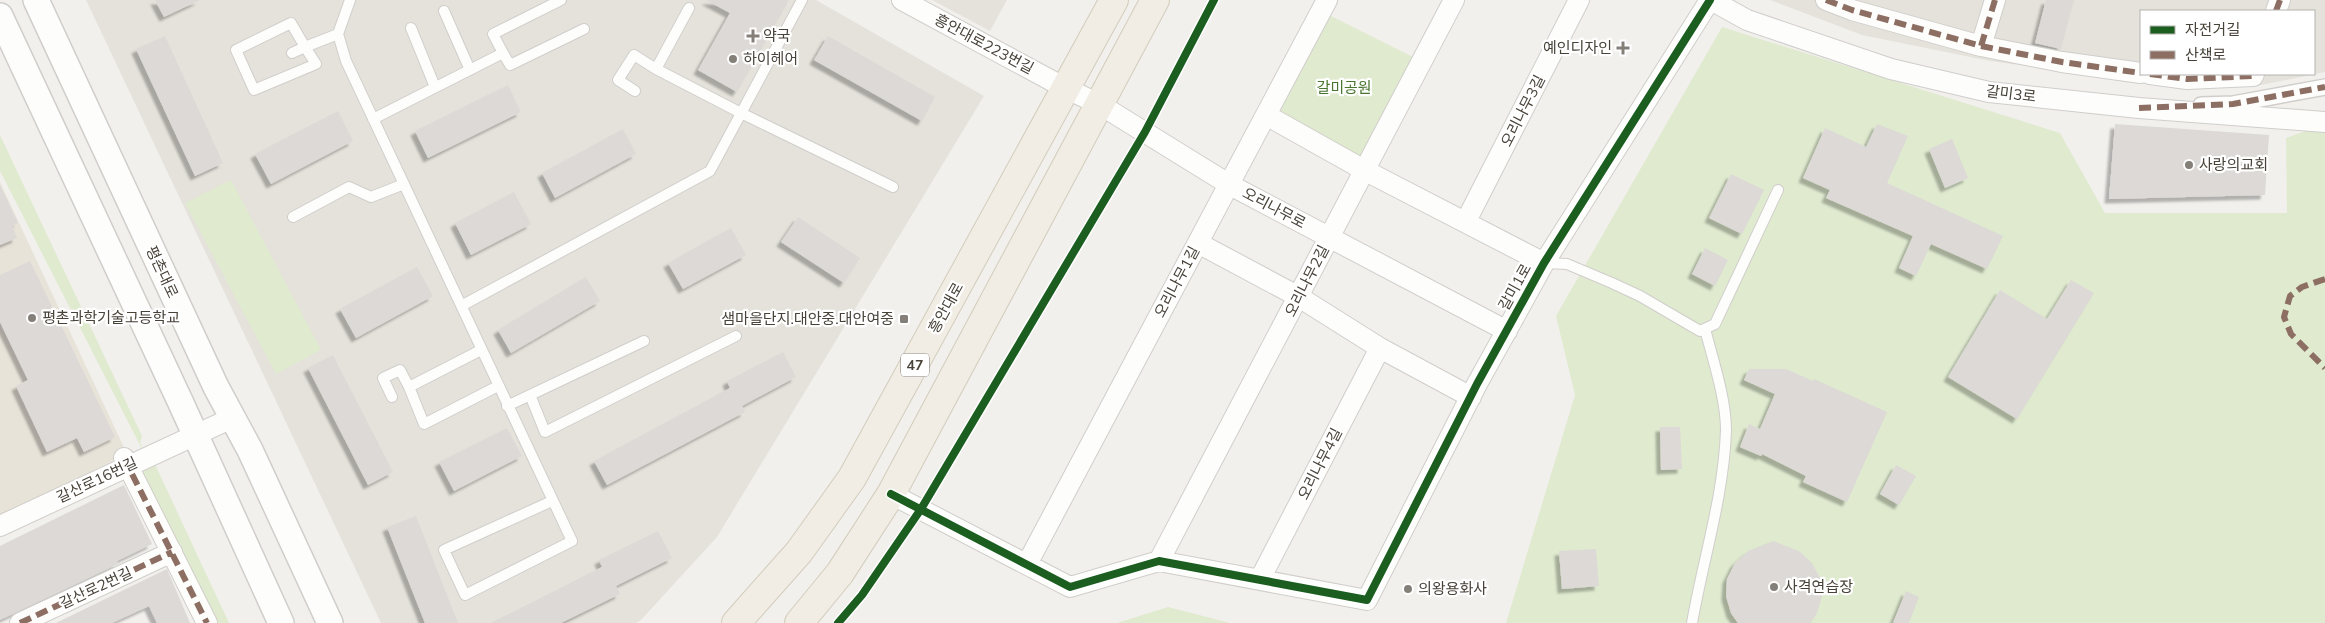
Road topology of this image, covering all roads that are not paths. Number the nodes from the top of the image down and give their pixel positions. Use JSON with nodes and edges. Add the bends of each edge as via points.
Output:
{"nodes":[{"id":1,"x":36,"y":0,"type":"edge"},
{"id":2,"x":350,"y":0,"type":"edge"},
{"id":3,"x":560,"y":0,"type":"edge"},
{"id":4,"x":802,"y":0,"type":"edge"},
{"id":5,"x":902,"y":0,"type":"edge"},
{"id":6,"x":1114,"y":0,"type":"edge"},
{"id":7,"x":1154,"y":0,"type":"edge"},
{"id":8,"x":1327,"y":0,"type":"edge"},
{"id":9,"x":1454,"y":0,"type":"edge"},
{"id":10,"x":1579,"y":0,"type":"edge"},
{"id":11,"x":1710,"y":0,"type":"edge"},
{"id":12,"x":1826,"y":0,"type":"edge"},
{"id":13,"x":1995,"y":0,"type":"edge"},
{"id":14,"x":689,"y":8,"type":"dead end"},
{"id":15,"x":444,"y":11,"type":"dead end"},
{"id":16,"x":0,"y":16,"type":"edge"},
{"id":17,"x":411,"y":28,"type":"dead end"},
{"id":18,"x":584,"y":29,"type":"dead end"},
{"id":19,"x":1098,"y":30,"type":"junction"},
{"id":20,"x":338,"y":34,"type":"junction"},
{"id":21,"x":6,"y":41,"type":"edge"},
{"id":22,"x":1981,"y":46,"type":"junction"},
{"id":23,"x":305,"y":47,"type":"junction"},
{"id":24,"x":1129,"y":47,"type":"junction"},
{"id":25,"x":292,"y":53,"type":"dead end"},
{"id":26,"x":503,"y":53,"type":"junction"},
{"id":27,"x":656,"y":69,"type":"junction"},
{"id":28,"x":470,"y":70,"type":"junction"},
{"id":29,"x":2140,"y":72,"type":"edge"},
{"id":30,"x":2158,"y":75,"type":"edge"},
{"id":31,"x":2254,"y":75,"type":"edge"},
{"id":32,"x":435,"y":87,"type":"junction"},
{"id":33,"x":2325,"y":87,"type":"edge"},
{"id":34,"x":1067,"y":89,"type":"junction"},
{"id":35,"x":636,"y":91,"type":"dead end"},
{"id":36,"x":1099,"y":104,"type":"junction"},
{"id":37,"x":2139,"y":108,"type":"junction"},
{"id":38,"x":741,"y":113,"type":"junction"},
{"id":39,"x":1266,"y":115,"type":"junction"},
{"id":40,"x":373,"y":119,"type":"junction"},
{"id":41,"x":2325,"y":122,"type":"edge"},
{"id":42,"x":1364,"y":170,"type":"junction"},
{"id":43,"x":404,"y":184,"type":"junction"},
{"id":44,"x":1230,"y":185,"type":"junction"},
{"id":45,"x":893,"y":187,"type":"dead end"},
{"id":46,"x":1778,"y":190,"type":"dead end"},
{"id":47,"x":293,"y":217,"type":"dead end"},
{"id":48,"x":1466,"y":221,"type":"junction"},
{"id":49,"x":1329,"y":237,"type":"junction"},
{"id":50,"x":1198,"y":243,"type":"junction"},
{"id":51,"x":1544,"y":263,"type":"junction"},
{"id":52,"x":1299,"y":297,"type":"junction"},
{"id":53,"x":463,"y":305,"type":"junction"},
{"id":54,"x":1705,"y":329,"type":"junction"},
{"id":55,"x":1507,"y":331,"type":"junction"},
{"id":56,"x":736,"y":336,"type":"dead end"},
{"id":57,"x":644,"y":341,"type":"dead end"},
{"id":58,"x":1380,"y":348,"type":"junction"},
{"id":59,"x":481,"y":350,"type":"junction"},
{"id":60,"x":498,"y":386,"type":"junction"},
{"id":61,"x":408,"y":387,"type":"junction"},
{"id":62,"x":530,"y":395,"type":"junction"},
{"id":63,"x":392,"y":397,"type":"dead end"},
{"id":64,"x":1471,"y":398,"type":"junction"},
{"id":65,"x":507,"y":406,"type":"junction"},
{"id":66,"x":232,"y":418,"type":"junction"},
{"id":67,"x":195,"y":436,"type":"junction"},
{"id":68,"x":127,"y":462,"type":"junction"},
{"id":69,"x":891,"y":494,"type":"junction"},
{"id":70,"x":552,"y":500,"type":"junction"},
{"id":71,"x":0,"y":526,"type":"edge"},
{"id":72,"x":172,"y":552,"type":"junction"},
{"id":73,"x":1159,"y":561,"type":"junction"},
{"id":74,"x":1027,"y":564,"type":"junction"},
{"id":75,"x":1260,"y":580,"type":"junction"},
{"id":76,"x":20,"y":623,"type":"edge"},
{"id":77,"x":207,"y":623,"type":"edge"},
{"id":78,"x":280,"y":623,"type":"edge"},
{"id":79,"x":330,"y":623,"type":"edge"},
{"id":80,"x":736,"y":623,"type":"edge"},
{"id":81,"x":798,"y":623,"type":"edge"},
{"id":82,"x":1692,"y":623,"type":"edge"}],
"edges":[{"from":1,"to":66,"type":"street","name":"평촌대로"},
{"from":2,"to":20,"type":"lane"},
{"from":3,"to":26,"type":"lane","via":[[493,34]]},
{"from":4,"to":38,"type":"lane"},
{"from":5,"to":34,"type":"street","name":"흥안대로223번길"},
{"from":6,"to":19,"type":"main road","name":"흥안대로","number":"47"},
{"from":7,"to":24,"type":"main road","number":"47"},
{"from":8,"to":39,"type":"street","name":"오리나무1길"},
{"from":9,"to":42,"type":"street","name":"오리나무2길"},
{"from":10,"to":48,"type":"street","name":"오리나무3길"},
{"from":11,"to":37,"type":"street","name":"갈미3로","via":[[1747,20],[1891,69],[1989,92]]},
{"from":11,"to":51,"type":"street","name":"갈미1로"},
{"from":12,"to":22,"type":"street"},
{"from":13,"to":22,"type":"street"},
{"from":14,"to":27,"type":"lane"},
{"from":15,"to":28,"type":"lane"},
{"from":16,"to":21,"type":"street"},
{"from":17,"to":32,"type":"lane"},
{"from":18,"to":26,"type":"lane","via":[[510,65]]},
{"from":19,"to":24,"type":"main road"},
{"from":19,"to":34,"type":"main road","name":"흥안대로","number":"47"},
{"from":20,"to":23,"type":"lane"},
{"from":20,"to":40,"type":"lane","via":[[346,61]]},
{"from":21,"to":67,"type":"street"},
{"from":22,"to":29,"type":"street","via":[[2062,62]]},
{"from":23,"to":23,"type":"lane","via":[[291,23],[236,50],[254,90],[316,64]]},
{"from":23,"to":25,"type":"lane"},
{"from":24,"to":36,"type":"main road","number":"47"},
{"from":26,"to":28,"type":"lane"},
{"from":27,"to":35,"type":"lane","via":[[634,56],[618,80]]},
{"from":27,"to":38,"type":"lane"},
{"from":28,"to":32,"type":"lane"},
{"from":30,"to":31,"type":"street","via":[[2188,79]]},
{"from":32,"to":40,"type":"lane"},
{"from":33,"to":37,"type":"street","via":[[2233,104]]},
{"from":34,"to":36,"type":"street","name":"흥안대로223번길"},
{"from":34,"to":80,"type":"main road","name":"흥안대로","number":"47","via":[[852,478],[800,552]]},
{"from":36,"to":44,"type":"street","name":"오리나무로"},
{"from":36,"to":69,"type":"main road","number":"47"},
{"from":37,"to":41,"type":"street","name":"갈미3로"},
{"from":38,"to":45,"type":"lane"},
{"from":38,"to":53,"type":"lane","via":[[710,171]]},
{"from":39,"to":42,"type":"street"},
{"from":39,"to":44,"type":"street","name":"오리나무1길"},
{"from":40,"to":43,"type":"lane"},
{"from":42,"to":48,"type":"street"},
{"from":42,"to":49,"type":"street","name":"오리나무2길"},
{"from":43,"to":47,"type":"lane","via":[[371,197],[349,187]]},
{"from":43,"to":53,"type":"lane"},
{"from":44,"to":49,"type":"street","name":"오리나무로"},
{"from":44,"to":50,"type":"street","name":"오리나무1길"},
{"from":46,"to":54,"type":"lane","via":[[1715,324]]},
{"from":48,"to":51,"type":"street"},
{"from":49,"to":52,"type":"street","name":"오리나무2길"},
{"from":49,"to":55,"type":"street","name":"오리나무로"},
{"from":50,"to":52,"type":"street"},
{"from":50,"to":74,"type":"street","name":"오리나무1길"},
{"from":51,"to":54,"type":"lane","via":[[1567,264],[1640,296],[1700,331]]},
{"from":51,"to":55,"type":"street","name":"갈미1로"},
{"from":52,"to":58,"type":"street"},
{"from":52,"to":73,"type":"street","name":"오리나무2길"},
{"from":53,"to":59,"type":"lane"},
{"from":54,"to":82,"type":"lane","via":[[1726,429],[1719,490]]},
{"from":55,"to":64,"type":"street","name":"갈미1로"},
{"from":56,"to":62,"type":"lane","via":[[545,432]]},
{"from":57,"to":62,"type":"lane"},
{"from":58,"to":64,"type":"street"},
{"from":58,"to":75,"type":"street","name":"오리나무4길"},
{"from":59,"to":60,"type":"lane"},
{"from":59,"to":61,"type":"lane"},
{"from":60,"to":61,"type":"lane","via":[[424,424]]},
{"from":60,"to":65,"type":"lane"},
{"from":61,"to":63,"type":"lane","via":[[400,370],[384,378]]},
{"from":62,"to":65,"type":"lane"},
{"from":64,"to":75,"type":"street","name":"갈미1로","via":[[1367,600]]},
{"from":65,"to":70,"type":"lane"},
{"from":66,"to":67,"type":"street","name":"갈산로16번길"},
{"from":66,"to":79,"type":"street","name":"평촌대로"},
{"from":67,"to":68,"type":"street","name":"갈산로16번길"},
{"from":67,"to":78,"type":"street"},
{"from":68,"to":71,"type":"street","name":"갈산로16번길"},
{"from":68,"to":72,"type":"street"},
{"from":69,"to":74,"type":"street"},
{"from":69,"to":81,"type":"main road","number":"47","via":[[840,573]]},
{"from":70,"to":70,"type":"lane","via":[[444,550],[465,595],[572,541]]},
{"from":72,"to":76,"type":"street","name":"갈산로2번길"},
{"from":72,"to":77,"type":"street"},
{"from":73,"to":74,"type":"street","via":[[1070,587]]},
{"from":73,"to":75,"type":"street"}]}
